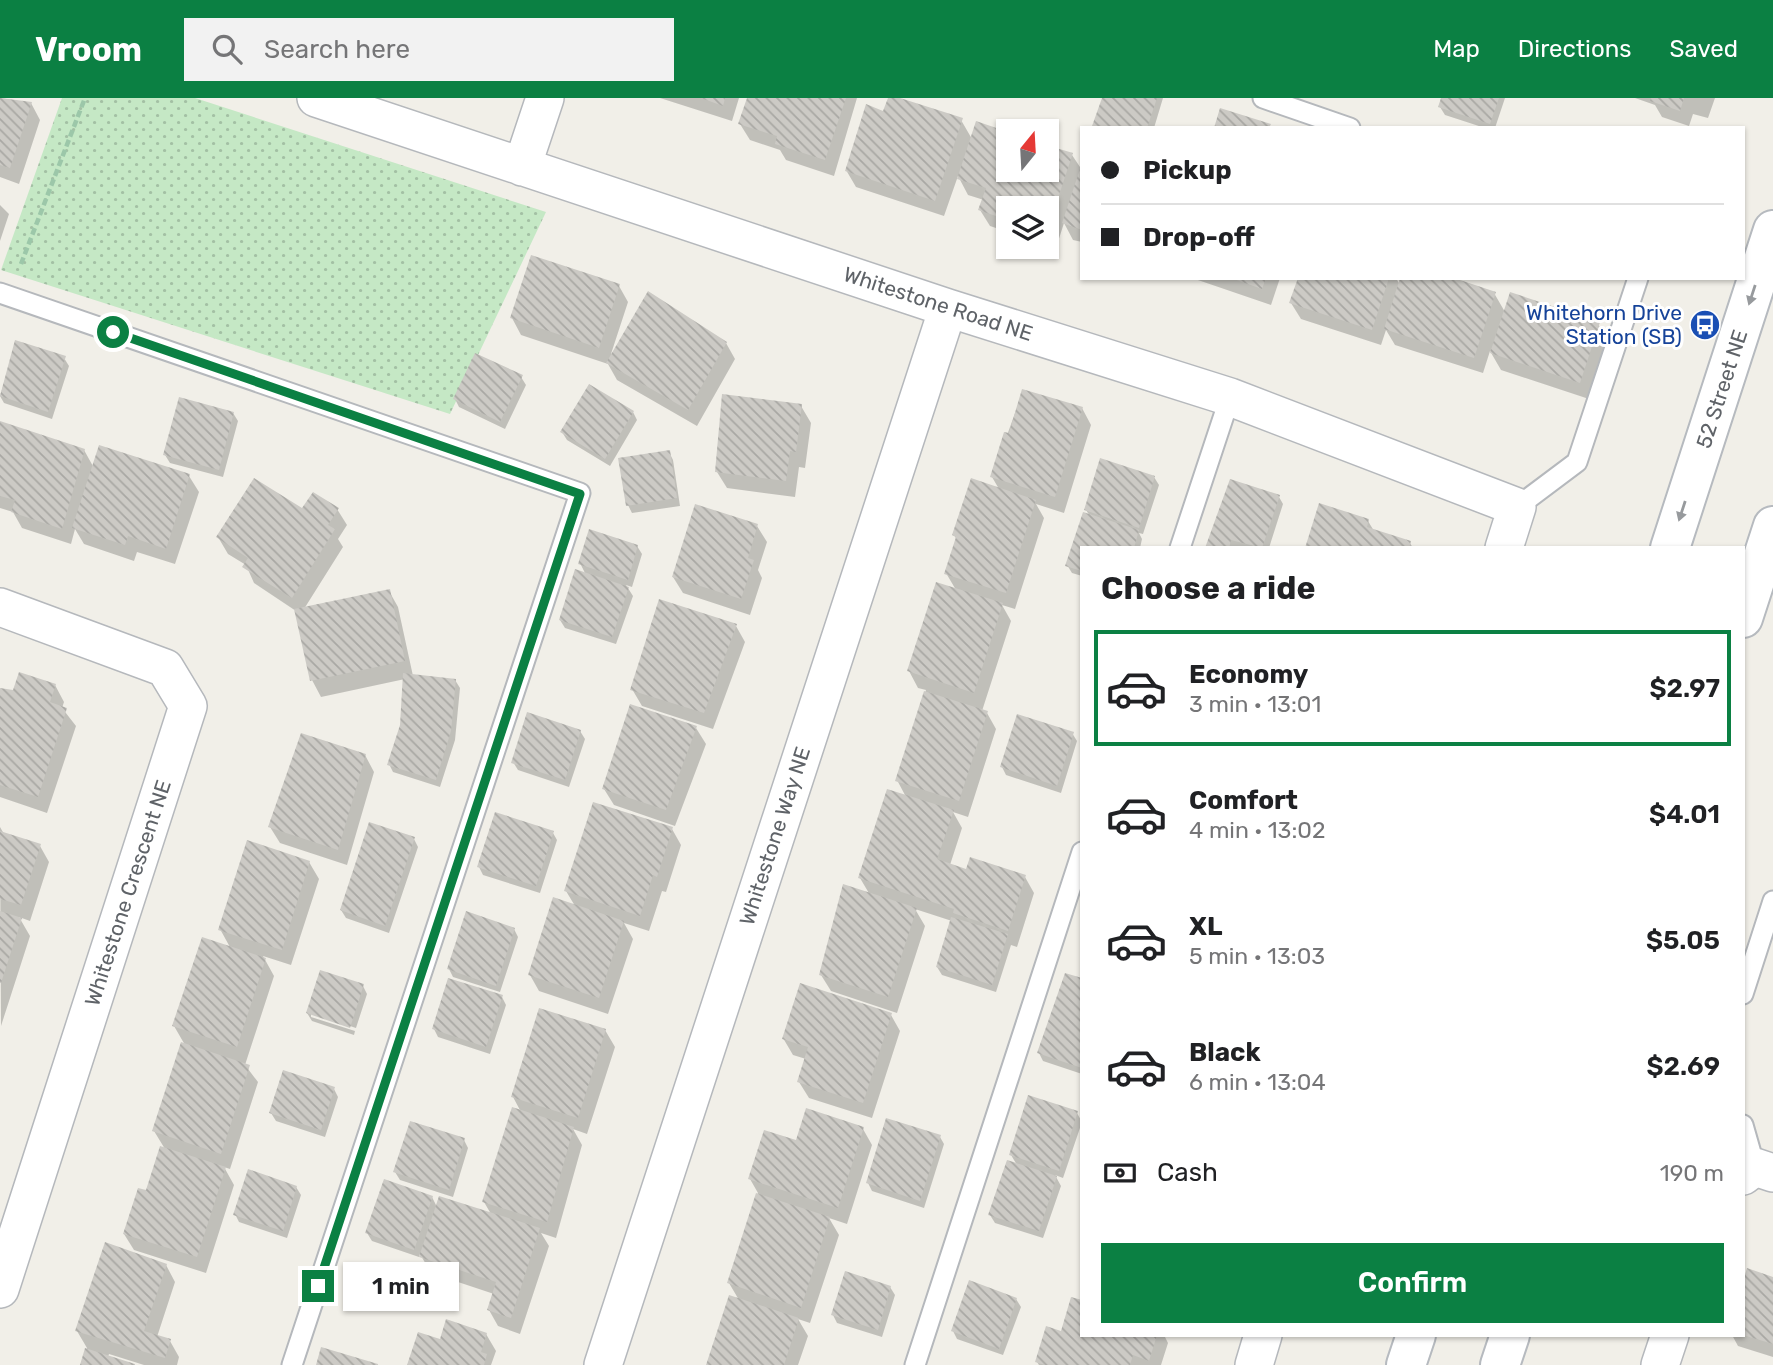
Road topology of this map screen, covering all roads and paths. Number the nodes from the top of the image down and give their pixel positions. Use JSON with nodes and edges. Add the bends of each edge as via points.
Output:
{"nodes":[{"id":1,"x":85,"y":98,"type":"edge"},
{"id":2,"x":316,"y":98,"type":"edge"},
{"id":3,"x":545,"y":98,"type":"edge"},
{"id":4,"x":1263,"y":98,"type":"edge"},
{"id":5,"x":1344,"y":126,"type":"edge"},
{"id":6,"x":522,"y":167,"type":"junction"},
{"id":7,"x":1773,"y":230,"type":"edge"},
{"id":8,"x":1637,"y":280,"type":"edge"},
{"id":9,"x":4,"y":294,"type":"edge"},
{"id":10,"x":948,"y":308,"type":"junction"},
{"id":11,"x":1230,"y":397,"type":"junction"},
{"id":12,"x":1517,"y":507,"type":"junction"},
{"id":13,"x":1773,"y":526,"type":"edge"},
{"id":14,"x":1182,"y":546,"type":"edge"},
{"id":15,"x":1505,"y":546,"type":"edge"},
{"id":16,"x":1671,"y":546,"type":"edge"},
{"id":17,"x":0,"y":607,"type":"edge"},
{"id":18,"x":1745,"y":612,"type":"edge"},
{"id":19,"x":1080,"y":858,"type":"edge"},
{"id":20,"x":1773,"y":901,"type":"edge"},
{"id":21,"x":1745,"y":988,"type":"edge"},
{"id":22,"x":1745,"y":1132,"type":"edge"},
{"id":23,"x":1757,"y":1172,"type":"edge"},
{"id":24,"x":0,"y":1289,"type":"edge"},
{"id":25,"x":1262,"y":1337,"type":"edge"},
{"id":26,"x":1415,"y":1337,"type":"edge"},
{"id":27,"x":1509,"y":1337,"type":"edge"},
{"id":28,"x":1669,"y":1337,"type":"edge"},
{"id":29,"x":292,"y":1365,"type":"edge"},
{"id":30,"x":603,"y":1365,"type":"edge"},
{"id":31,"x":915,"y":1365,"type":"edge"},
{"id":32,"x":1254,"y":1365,"type":"edge"},
{"id":33,"x":1406,"y":1365,"type":"edge"},
{"id":34,"x":1500,"y":1365,"type":"edge"},
{"id":35,"x":1660,"y":1365,"type":"edge"}],
"edges":[{"from":1,"to":9,"type":"path"},
{"from":2,"to":6,"type":"street","name":"Whitestone Road NE"},
{"from":3,"to":6,"type":"street"},
{"from":4,"to":5,"type":"lane"},
{"from":6,"to":10,"type":"street","name":"Whitestone Road NE"},
{"from":7,"to":16,"type":"main road","name":"52 Street NE","one_way":true},
{"from":8,"to":12,"type":"lane","via":[[1577,462]]},
{"from":9,"to":29,"type":"lane","via":[[580,494]]},
{"from":10,"to":11,"type":"street","name":"Whitestone Road NE"},
{"from":10,"to":30,"type":"street","name":"Whitestone Way NE"},
{"from":11,"to":12,"type":"street","name":"Whitestone Road NE"},
{"from":11,"to":14,"type":"lane"},
{"from":12,"to":15,"type":"street"},
{"from":13,"to":18,"type":"main road"},
{"from":17,"to":24,"type":"street","name":"Whitestone Crescent NE","via":[[165,668],[188,706]]},
{"from":19,"to":31,"type":"lane"},
{"from":20,"to":21,"type":"lane"},
{"from":22,"to":23,"type":"lane"},
{"from":25,"to":32,"type":"street"},
{"from":26,"to":33,"type":"main road"},
{"from":27,"to":34,"type":"main road"},
{"from":28,"to":35,"type":"street"}]}
